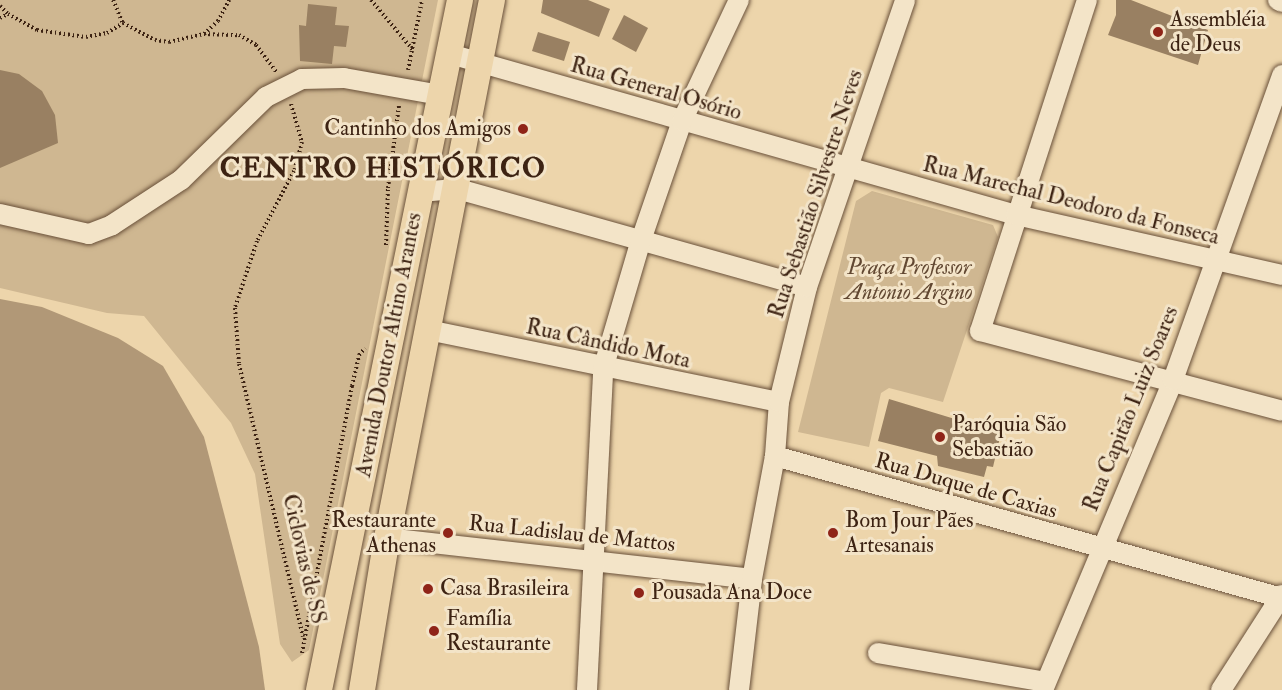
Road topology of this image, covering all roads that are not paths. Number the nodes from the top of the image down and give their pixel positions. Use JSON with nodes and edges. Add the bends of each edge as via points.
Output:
{"nodes":[{"id":1,"x":460,"y":0,"type":"edge"},
{"id":2,"x":492,"y":0,"type":"edge"},
{"id":3,"x":739,"y":0,"type":"edge"},
{"id":4,"x":905,"y":0,"type":"edge"},
{"id":5,"x":1087,"y":0,"type":"edge"},
{"id":6,"x":1278,"y":0,"type":"edge"},
{"id":7,"x":1282,"y":2,"type":"edge"},
{"id":8,"x":450,"y":54,"type":"junction"},
{"id":9,"x":480,"y":63,"type":"junction"},
{"id":10,"x":1282,"y":75,"type":"edge"},
{"id":11,"x":440,"y":95,"type":"junction"},
{"id":12,"x":682,"y":122,"type":"junction"},
{"id":13,"x":850,"y":168,"type":"junction"},
{"id":14,"x":458,"y":189,"type":"junction"},
{"id":15,"x":420,"y":192,"type":"junction"},
{"id":16,"x":0,"y":214,"type":"edge"},
{"id":17,"x":1017,"y":215,"type":"junction"},
{"id":18,"x":640,"y":243,"type":"junction"},
{"id":19,"x":1213,"y":261,"type":"junction"},
{"id":20,"x":1282,"y":275,"type":"edge"},
{"id":21,"x":807,"y":287,"type":"junction"},
{"id":22,"x":428,"y":330,"type":"junction"},
{"id":23,"x":603,"y":369,"type":"junction"},
{"id":24,"x":1173,"y":380,"type":"junction"},
{"id":25,"x":779,"y":402,"type":"junction"},
{"id":26,"x":1282,"y":411,"type":"edge"},
{"id":27,"x":775,"y":456,"type":"junction"},
{"id":28,"x":387,"y":538,"type":"junction"},
{"id":29,"x":1100,"y":550,"type":"junction"},
{"id":30,"x":592,"y":561,"type":"junction"},
{"id":31,"x":752,"y":579,"type":"junction"},
{"id":32,"x":1281,"y":597,"type":"edge"},
{"id":33,"x":878,"y":653,"type":"dead end"},
{"id":34,"x":1045,"y":686,"type":"edge"},
{"id":35,"x":319,"y":690,"type":"edge"},
{"id":36,"x":362,"y":690,"type":"edge"},
{"id":37,"x":587,"y":690,"type":"edge"},
{"id":38,"x":739,"y":690,"type":"edge"},
{"id":39,"x":1221,"y":690,"type":"edge"}],
"edges":[{"from":1,"to":8,"type":"main road","name":"Avenida Doutor Altino Arantes"},
{"from":2,"to":9,"type":"main road","name":"Avenida Doutor Altino Arantes"},
{"from":3,"to":12,"type":"street"},
{"from":4,"to":13,"type":"street","name":"Rua Sebastião Silvestre Neves"},
{"from":5,"to":17,"type":"street"},
{"from":6,"to":7,"type":"street"},
{"from":8,"to":9,"type":"street","name":"Rua General Osório"},
{"from":8,"to":11,"type":"main road","name":"Avenida Doutor Altino Arantes"},
{"from":9,"to":12,"type":"street","name":"Rua General Osório"},
{"from":9,"to":14,"type":"main road","name":"Avenida Doutor Altino Arantes"},
{"from":10,"to":19,"type":"street","name":"Rua Capitão Luiz Soares"},
{"from":11,"to":15,"type":"main road","name":"Avenida Doutor Altino Arantes"},
{"from":11,"to":16,"type":"street","via":[[322,77],[302,79],[248,113],[211,155],[181,180],[112,225],[89,234]]},
{"from":12,"to":13,"type":"street","name":"Rua General Osório"},
{"from":12,"to":18,"type":"street"},
{"from":13,"to":17,"type":"street","name":"Rua Marechal Deodoro da Fonseca"},
{"from":13,"to":21,"type":"street","name":"Rua Sebastião Silvestre Neves"},
{"from":14,"to":15,"type":"street"},
{"from":14,"to":18,"type":"street"},
{"from":14,"to":22,"type":"main road","name":"Avenida Doutor Altino Arantes"},
{"from":15,"to":35,"type":"main road","name":"Avenida Doutor Altino Arantes"},
{"from":17,"to":19,"type":"street","name":"Rua Marechal Deodoro da Fonseca"},
{"from":17,"to":24,"type":"street","via":[[980,331]]},
{"from":18,"to":21,"type":"street"},
{"from":18,"to":23,"type":"street"},
{"from":19,"to":20,"type":"street","name":"Rua Marechal Deodoro da Fonseca"},
{"from":19,"to":24,"type":"street","name":"Rua Capitão Luiz Soares"},
{"from":21,"to":25,"type":"street","name":"Rua Sebastião Silvestre Neves"},
{"from":22,"to":23,"type":"street","name":"Rua Cândido Mota"},
{"from":22,"to":28,"type":"main road","name":"Avenida Doutor Altino Arantes"},
{"from":23,"to":25,"type":"street","name":"Rua Cândido Mota"},
{"from":23,"to":30,"type":"street"},
{"from":24,"to":26,"type":"street"},
{"from":24,"to":29,"type":"street","name":"Rua Capitão Luiz Soares"},
{"from":25,"to":27,"type":"street","name":"Rua Sebastião Silvestre Neves"},
{"from":27,"to":29,"type":"street","name":"Rua Duque de Caxias"},
{"from":27,"to":31,"type":"street","name":"Rua Sebastião Silvestre Neves"},
{"from":28,"to":30,"type":"street","name":"Rua Ladislau de Mattos"},
{"from":28,"to":36,"type":"main road","name":"Avenida Doutor Altino Arantes"},
{"from":29,"to":32,"type":"street","name":"Rua Duque de Caxias"},
{"from":29,"to":34,"type":"street","name":"Rua Capitão Luiz Soares"},
{"from":30,"to":31,"type":"street","name":"Rua Ladislau de Mattos"},
{"from":30,"to":37,"type":"street"},
{"from":31,"to":38,"type":"street","name":"Rua Sebastião Silvestre Neves"},
{"from":32,"to":39,"type":"street"},
{"from":33,"to":34,"type":"street"}]}
